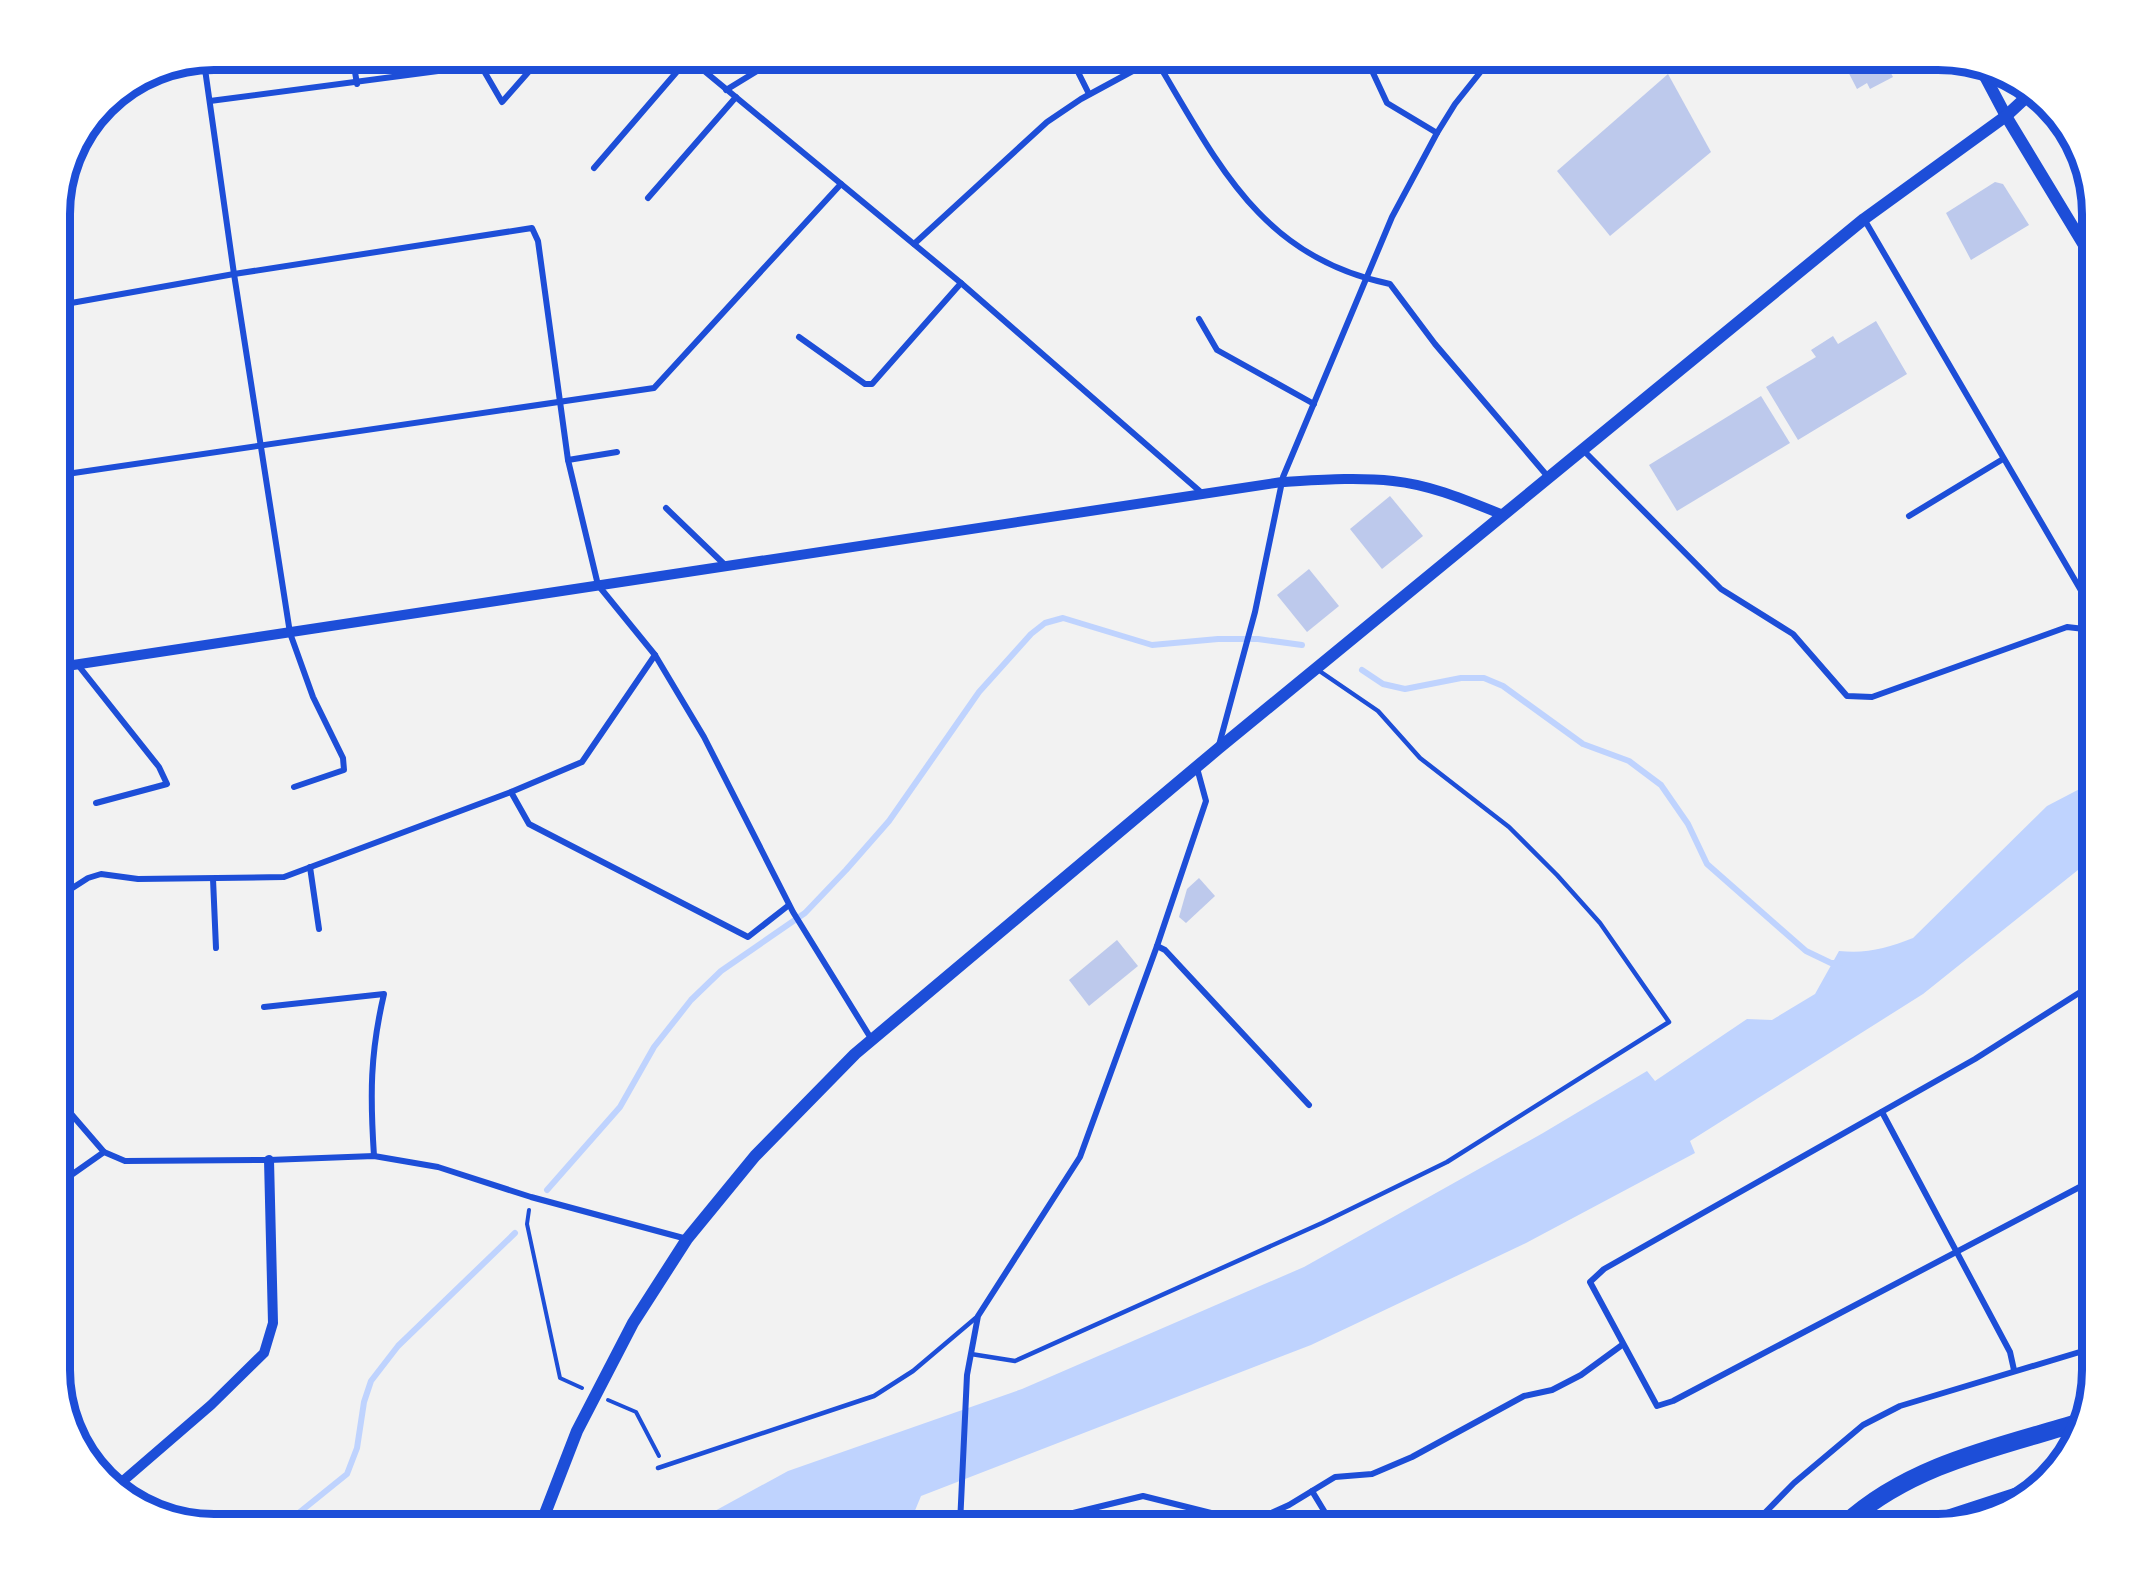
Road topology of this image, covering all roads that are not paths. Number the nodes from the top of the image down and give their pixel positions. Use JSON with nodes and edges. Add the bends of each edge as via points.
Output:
{"nodes":[{"id":1,"x":1077,"y":70,"type":"edge"},
{"id":2,"x":1134,"y":70,"type":"edge"},
{"id":3,"x":1160,"y":70,"type":"edge"},
{"id":4,"x":1372,"y":70,"type":"edge"},
{"id":5,"x":1482,"y":70,"type":"edge"},
{"id":6,"x":205,"y":71,"type":"edge"},
{"id":7,"x":355,"y":71,"type":"edge"},
{"id":8,"x":444,"y":71,"type":"edge"},
{"id":9,"x":484,"y":71,"type":"edge"},
{"id":10,"x":529,"y":71,"type":"edge"},
{"id":11,"x":680,"y":71,"type":"edge"},
{"id":12,"x":702,"y":71,"type":"edge"},
{"id":13,"x":758,"y":71,"type":"edge"},
{"id":14,"x":1986,"y":78,"type":"edge"},
{"id":15,"x":357,"y":84,"type":"junction"},
{"id":16,"x":726,"y":90,"type":"junction"},
{"id":17,"x":1089,"y":94,"type":"junction"},
{"id":18,"x":736,"y":97,"type":"junction"},
{"id":19,"x":2024,"y":99,"type":"edge"},
{"id":20,"x":210,"y":101,"type":"junction"},
{"id":21,"x":2006,"y":116,"type":"junction"},
{"id":22,"x":1437,"y":133,"type":"junction"},
{"id":23,"x":594,"y":168,"type":"dead end"},
{"id":24,"x":841,"y":184,"type":"junction"},
{"id":25,"x":648,"y":198,"type":"dead end"},
{"id":26,"x":1864,"y":219,"type":"junction"},
{"id":27,"x":2082,"y":242,"type":"edge"},
{"id":28,"x":914,"y":244,"type":"junction"},
{"id":29,"x":234,"y":274,"type":"junction"},
{"id":30,"x":1366,"y":279,"type":"junction"},
{"id":31,"x":962,"y":283,"type":"junction"},
{"id":32,"x":71,"y":303,"type":"edge"},
{"id":33,"x":1199,"y":319,"type":"dead end"},
{"id":34,"x":799,"y":337,"type":"dead end"},
{"id":35,"x":559,"y":400,"type":"junction"},
{"id":36,"x":1314,"y":404,"type":"junction"},
{"id":37,"x":260,"y":445,"type":"junction"},
{"id":38,"x":1584,"y":451,"type":"junction"},
{"id":39,"x":617,"y":452,"type":"dead end"},
{"id":40,"x":2003,"y":459,"type":"junction"},
{"id":41,"x":568,"y":460,"type":"junction"},
{"id":42,"x":71,"y":473,"type":"edge"},
{"id":43,"x":1549,"y":478,"type":"junction"},
{"id":44,"x":1282,"y":482,"type":"junction"},
{"id":45,"x":1204,"y":495,"type":"junction"},
{"id":46,"x":666,"y":508,"type":"dead end"},
{"id":47,"x":1503,"y":515,"type":"junction"},
{"id":48,"x":1909,"y":516,"type":"dead end"},
{"id":49,"x":724,"y":565,"type":"junction"},
{"id":50,"x":598,"y":585,"type":"junction"},
{"id":51,"x":2082,"y":592,"type":"edge"},
{"id":52,"x":2082,"y":628,"type":"edge"},
{"id":53,"x":290,"y":633,"type":"junction"},
{"id":54,"x":655,"y":655,"type":"junction"},
{"id":55,"x":78,"y":665,"type":"junction"},
{"id":56,"x":71,"y":666,"type":"edge"},
{"id":57,"x":1316,"y":669,"type":"junction"},
{"id":58,"x":1219,"y":748,"type":"junction"},
{"id":59,"x":1197,"y":768,"type":"junction"},
{"id":60,"x":294,"y":787,"type":"dead end"},
{"id":61,"x":511,"y":792,"type":"junction"},
{"id":62,"x":96,"y":803,"type":"dead end"},
{"id":63,"x":310,"y":867,"type":"junction"},
{"id":64,"x":213,"y":879,"type":"junction"},
{"id":65,"x":71,"y":889,"type":"edge"},
{"id":66,"x":791,"y":908,"type":"junction"},
{"id":67,"x":319,"y":929,"type":"dead end"},
{"id":68,"x":1157,"y":946,"type":"junction"},
{"id":69,"x":216,"y":948,"type":"dead end"},
{"id":70,"x":2082,"y":991,"type":"edge"},
{"id":71,"x":264,"y":1007,"type":"dead end"},
{"id":72,"x":872,"y":1040,"type":"junction"},
{"id":73,"x":1309,"y":1105,"type":"dead end"},
{"id":74,"x":1882,"y":1112,"type":"junction"},
{"id":75,"x":71,"y":1119,"type":"edge"},
{"id":76,"x":104,"y":1152,"type":"junction"},
{"id":77,"x":374,"y":1156,"type":"junction"},
{"id":78,"x":269,"y":1160,"type":"junction"},
{"id":79,"x":71,"y":1175,"type":"edge"},
{"id":80,"x":2082,"y":1186,"type":"edge"},
{"id":81,"x":687,"y":1239,"type":"junction"},
{"id":82,"x":1957,"y":1251,"type":"junction"},
{"id":83,"x":978,"y":1316,"type":"junction"},
{"id":84,"x":1622,"y":1345,"type":"junction"},
{"id":85,"x":2082,"y":1351,"type":"edge"},
{"id":86,"x":970,"y":1354,"type":"junction"},
{"id":87,"x":2014,"y":1370,"type":"junction"},
{"id":88,"x":2071,"y":1425,"type":"edge"},
{"id":89,"x":658,"y":1468,"type":"dead end"},
{"id":90,"x":123,"y":1481,"type":"edge"},
{"id":91,"x":1312,"y":1491,"type":"junction"},
{"id":92,"x":544,"y":1514,"type":"edge"},
{"id":93,"x":960,"y":1514,"type":"edge"},
{"id":94,"x":1069,"y":1514,"type":"edge"},
{"id":95,"x":1215,"y":1514,"type":"edge"},
{"id":96,"x":1269,"y":1514,"type":"edge"},
{"id":97,"x":1326,"y":1514,"type":"edge"},
{"id":98,"x":1764,"y":1514,"type":"edge"},
{"id":99,"x":1858,"y":1514,"type":"edge"}],
"edges":[{"from":1,"to":17,"type":"street"},
{"from":2,"to":17,"type":"street"},
{"from":3,"to":30,"type":"street","via":[[1249,205],[1302,251]]},
{"from":4,"to":22,"type":"street","via":[[1387,103]]},
{"from":5,"to":22,"type":"street"},
{"from":6,"to":20,"type":"street"},
{"from":7,"to":15,"type":"street"},
{"from":8,"to":15,"type":"street"},
{"from":9,"to":10,"type":"street","via":[[502,102]]},
{"from":11,"to":23,"type":"street"},
{"from":12,"to":16,"type":"street"},
{"from":13,"to":16,"type":"street"},
{"from":14,"to":21,"type":"main road"},
{"from":15,"to":20,"type":"street"},
{"from":16,"to":18,"type":"street"},
{"from":17,"to":28,"type":"street","via":[[1047,122]]},
{"from":18,"to":24,"type":"street"},
{"from":18,"to":25,"type":"street"},
{"from":19,"to":21,"type":"main road"},
{"from":20,"to":29,"type":"street"},
{"from":21,"to":26,"type":"main road"},
{"from":21,"to":27,"type":"main road"},
{"from":22,"to":30,"type":"street","via":[[1392,218]]},
{"from":24,"to":28,"type":"street"},
{"from":24,"to":35,"type":"street","via":[[654,388]]},
{"from":26,"to":38,"type":"main road"},
{"from":26,"to":40,"type":"street"},
{"from":28,"to":31,"type":"street"},
{"from":29,"to":32,"type":"street"},
{"from":29,"to":35,"type":"street","via":[[532,228],[538,241]]},
{"from":29,"to":37,"type":"street"},
{"from":30,"to":36,"type":"street"},
{"from":30,"to":43,"type":"street","via":[[1390,284],[1435,344]]},
{"from":31,"to":34,"type":"street","via":[[872,384],[865,384]]},
{"from":31,"to":45,"type":"street"},
{"from":33,"to":36,"type":"street","via":[[1217,350]]},
{"from":35,"to":37,"type":"street"},
{"from":35,"to":41,"type":"street"},
{"from":36,"to":44,"type":"street"},
{"from":37,"to":42,"type":"street"},
{"from":37,"to":53,"type":"street"},
{"from":38,"to":43,"type":"main road"},
{"from":38,"to":52,"type":"street","via":[[1721,589],[1793,634],[1847,696],[1872,697],[2067,627]]},
{"from":39,"to":41,"type":"street"},
{"from":40,"to":48,"type":"street"},
{"from":40,"to":51,"type":"street"},
{"from":41,"to":50,"type":"street"},
{"from":43,"to":47,"type":"main road"},
{"from":44,"to":45,"type":"street"},
{"from":44,"to":47,"type":"street","via":[[1346,478],[1395,481],[1447,493]]},
{"from":44,"to":58,"type":"street"},
{"from":45,"to":49,"type":"street"},
{"from":46,"to":49,"type":"street"},
{"from":47,"to":57,"type":"main road"},
{"from":49,"to":50,"type":"street"},
{"from":50,"to":53,"type":"street"},
{"from":50,"to":54,"type":"street"},
{"from":53,"to":55,"type":"street"},
{"from":53,"to":60,"type":"street","via":[[343,758],[344,770]]},
{"from":54,"to":61,"type":"street","via":[[582,762]]},
{"from":54,"to":66,"type":"street","via":[[704,737]]},
{"from":55,"to":56,"type":"street"},
{"from":55,"to":62,"type":"street","via":[[159,767],[167,784]]},
{"from":57,"to":58,"type":"main road"},
{"from":57,"to":86,"type":"lane","via":[[1378,711],[1420,758],[1509,827],[1600,923],[1669,1022],[1446,1162],[1322,1223],[1015,1361]]},
{"from":58,"to":59,"type":"main road"},
{"from":59,"to":68,"type":"street","via":[[1206,801]]},
{"from":59,"to":72,"type":"main road"},
{"from":61,"to":63,"type":"street"},
{"from":61,"to":66,"type":"street","via":[[529,824],[748,937]]},
{"from":63,"to":64,"type":"street","via":[[284,877]]},
{"from":63,"to":67,"type":"street"},
{"from":64,"to":65,"type":"street","via":[[138,879],[100,874]]},
{"from":64,"to":69,"type":"street"},
{"from":66,"to":72,"type":"street"},
{"from":68,"to":73,"type":"street","via":[[1165,950]]},
{"from":68,"to":83,"type":"street","via":[[1080,1157]]},
{"from":70,"to":74,"type":"street"},
{"from":71,"to":77,"type":"street","via":[[384,994],[372,1064]]},
{"from":72,"to":81,"type":"main road","via":[[755,1156]]},
{"from":74,"to":82,"type":"street"},
{"from":74,"to":84,"type":"street","via":[[1604,1269],[1590,1282]]},
{"from":75,"to":76,"type":"street"},
{"from":76,"to":78,"type":"street","via":[[124,1161]]},
{"from":76,"to":79,"type":"street"},
{"from":77,"to":78,"type":"street"},
{"from":77,"to":81,"type":"street","via":[[438,1167]]},
{"from":78,"to":90,"type":"street","via":[[273,1323],[264,1353]]},
{"from":80,"to":82,"type":"street"},
{"from":81,"to":92,"type":"main road","via":[[633,1323],[582,1421]]},
{"from":82,"to":84,"type":"street","via":[[1657,1406]]},
{"from":82,"to":87,"type":"street","via":[[2010,1352]]},
{"from":83,"to":86,"type":"street"},
{"from":83,"to":89,"type":"lane","via":[[913,1371],[874,1396]]},
{"from":84,"to":91,"type":"street","via":[[1581,1375],[1552,1390],[1524,1396],[1412,1457],[1372,1474],[1335,1476]]},
{"from":85,"to":87,"type":"street"},
{"from":86,"to":93,"type":"street"},
{"from":87,"to":98,"type":"street","via":[[1900,1406],[1863,1425]]},
{"from":88,"to":99,"type":"highway","via":[[1954,1461],[1914,1478]]},
{"from":91,"to":96,"type":"street"},
{"from":91,"to":97,"type":"street"},
{"from":94,"to":95,"type":"street","via":[[1143,1496]]}]}
